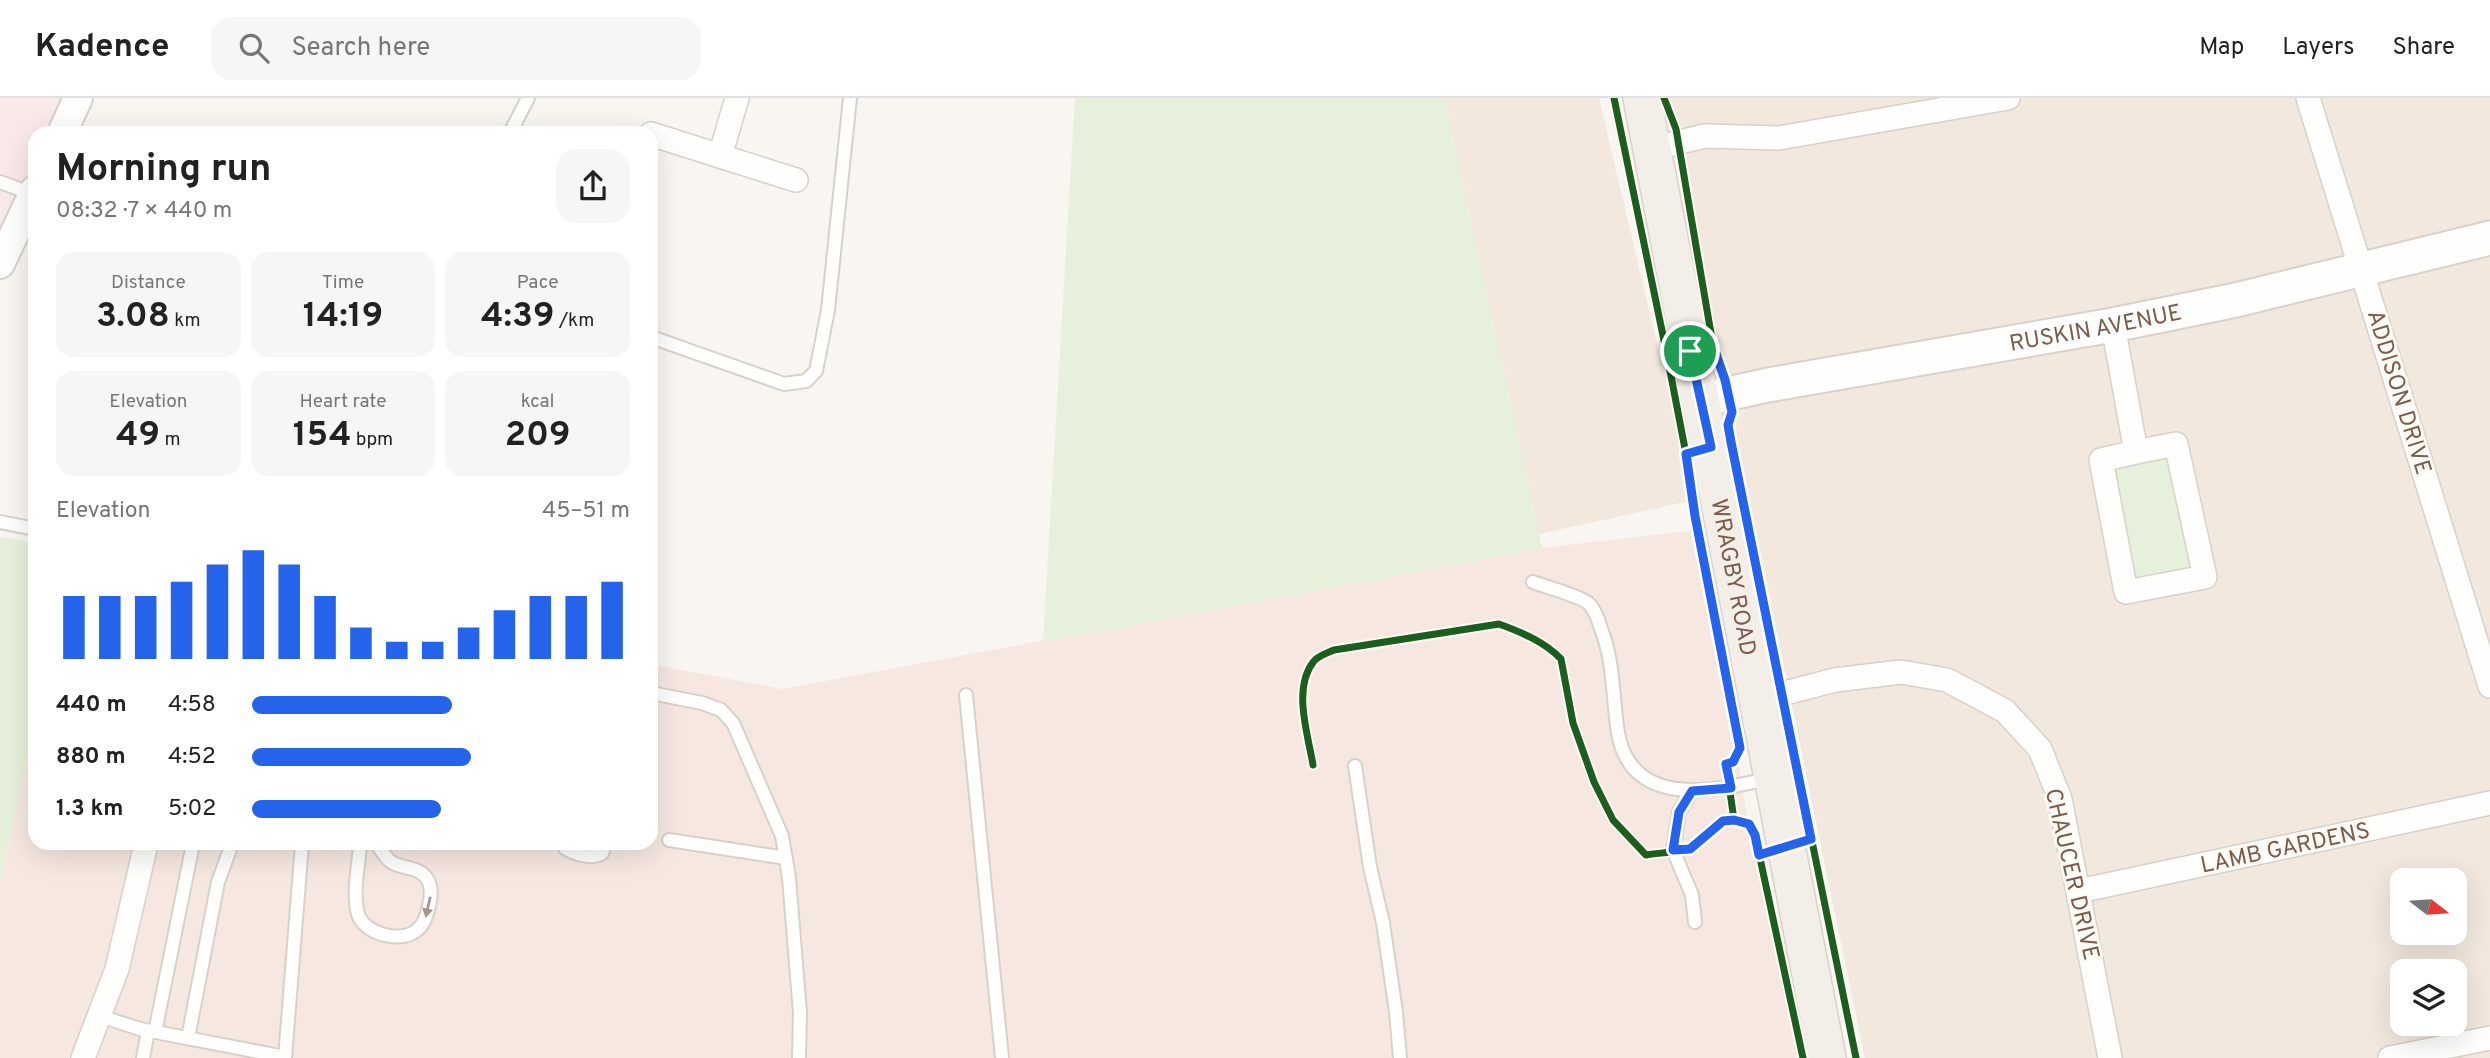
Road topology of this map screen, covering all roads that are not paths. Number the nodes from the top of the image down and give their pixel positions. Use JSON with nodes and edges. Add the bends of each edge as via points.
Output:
{"nodes":[{"id":1,"x":78,"y":98,"type":"edge"},
{"id":2,"x":528,"y":98,"type":"edge"},
{"id":3,"x":737,"y":98,"type":"edge"},
{"id":4,"x":850,"y":98,"type":"edge"},
{"id":5,"x":1642,"y":98,"type":"edge"},
{"id":6,"x":2008,"y":98,"type":"edge"},
{"id":7,"x":2308,"y":98,"type":"edge"},
{"id":8,"x":65,"y":126,"type":"edge"},
{"id":9,"x":514,"y":126,"type":"edge"},
{"id":10,"x":658,"y":137,"type":"edge"},
{"id":11,"x":1651,"y":149,"type":"junction"},
{"id":12,"x":720,"y":156,"type":"junction"},
{"id":13,"x":796,"y":180,"type":"dead end"},
{"id":14,"x":0,"y":181,"type":"edge"},
{"id":15,"x":28,"y":190,"type":"edge"},
{"id":16,"x":28,"y":205,"type":"edge"},
{"id":17,"x":2490,"y":238,"type":"edge"},
{"id":18,"x":0,"y":264,"type":"edge"},
{"id":19,"x":2362,"y":269,"type":"junction"},
{"id":20,"x":2113,"y":325,"type":"junction"},
{"id":21,"x":658,"y":339,"type":"edge"},
{"id":22,"x":1700,"y":400,"type":"junction"},
{"id":23,"x":2136,"y":452,"type":"junction"},
{"id":24,"x":0,"y":522,"type":"edge"},
{"id":25,"x":28,"y":528,"type":"edge"},
{"id":26,"x":1533,"y":582,"type":"dead end"},
{"id":27,"x":2490,"y":686,"type":"edge"},
{"id":28,"x":658,"y":694,"type":"edge"},
{"id":29,"x":966,"y":695,"type":"dead end"},
{"id":30,"x":1758,"y":700,"type":"junction"},
{"id":31,"x":1355,"y":766,"type":"dead end"},
{"id":32,"x":1772,"y":778,"type":"junction"},
{"id":33,"x":1692,"y":791,"type":"junction"},
{"id":34,"x":2490,"y":803,"type":"edge"},
{"id":35,"x":669,"y":840,"type":"dead end"},
{"id":36,"x":145,"y":850,"type":"edge"},
{"id":37,"x":193,"y":850,"type":"edge"},
{"id":38,"x":230,"y":850,"type":"edge"},
{"id":39,"x":302,"y":850,"type":"edge"},
{"id":40,"x":360,"y":850,"type":"edge"},
{"id":41,"x":381,"y":850,"type":"edge"},
{"id":42,"x":568,"y":850,"type":"edge"},
{"id":43,"x":603,"y":850,"type":"edge"},
{"id":44,"x":786,"y":858,"type":"junction"},
{"id":45,"x":2079,"y":891,"type":"junction"},
{"id":46,"x":1695,"y":922,"type":"dead end"},
{"id":47,"x":100,"y":1016,"type":"junction"},
{"id":48,"x":152,"y":1032,"type":"junction"},
{"id":49,"x":188,"y":1038,"type":"junction"},
{"id":50,"x":2490,"y":1038,"type":"edge"},
{"id":51,"x":285,"y":1057,"type":"edge"},
{"id":52,"x":83,"y":1058,"type":"edge"},
{"id":53,"x":143,"y":1058,"type":"edge"},
{"id":54,"x":799,"y":1058,"type":"edge"},
{"id":55,"x":1002,"y":1058,"type":"edge"},
{"id":56,"x":1400,"y":1058,"type":"edge"},
{"id":57,"x":1828,"y":1058,"type":"edge"},
{"id":58,"x":2110,"y":1058,"type":"edge"},
{"id":59,"x":2390,"y":1058,"type":"edge"}],
"edges":[{"from":1,"to":8,"type":"street"},
{"from":2,"to":9,"type":"lane"},
{"from":3,"to":12,"type":"street"},
{"from":4,"to":21,"type":"lane","via":[[828,310],[816,371],[806,382],[784,384]]},
{"from":5,"to":11,"type":"main road","name":"WRAGBY ROAD"},
{"from":6,"to":11,"type":"street","via":[[1779,138],[1704,136]]},
{"from":7,"to":19,"type":"street","name":"ADDISON DRIVE"},
{"from":10,"to":12,"type":"street"},
{"from":11,"to":22,"type":"main road","name":"WRAGBY ROAD"},
{"from":12,"to":13,"type":"street"},
{"from":14,"to":15,"type":"lane"},
{"from":16,"to":18,"type":"street"},
{"from":17,"to":19,"type":"main road","name":"RUSKIN AVENUE"},
{"from":19,"to":20,"type":"main road","name":"RUSKIN AVENUE"},
{"from":19,"to":27,"type":"street","name":"ADDISON DRIVE"},
{"from":20,"to":22,"type":"main road","name":"RUSKIN AVENUE"},
{"from":20,"to":23,"type":"street"},
{"from":22,"to":30,"type":"main road","name":"WRAGBY ROAD"},
{"from":23,"to":23,"type":"street","via":[[2176,444],[2205,577],[2126,592],[2101,460]]},
{"from":24,"to":25,"type":"lane"},
{"from":26,"to":33,"type":"lane","via":[[1588,603],[1596,614],[1607,648],[1618,736],[1627,762],[1643,777],[1666,788]]},
{"from":28,"to":44,"type":"lane","via":[[722,710],[733,723],[782,835]]},
{"from":29,"to":55,"type":"lane"},
{"from":30,"to":32,"type":"main road","name":"WRAGBY ROAD"},
{"from":30,"to":45,"type":"street","name":"CHAUCER DRIVE","via":[[1835,680],[1902,672],[1947,680],[2005,711],[2045,761],[2060,799]]},
{"from":31,"to":56,"type":"lane","via":[[1383,923]]},
{"from":32,"to":33,"type":"lane"},
{"from":32,"to":57,"type":"main road","name":"WRAGBY ROAD"},
{"from":33,"to":46,"type":"lane","via":[[1679,812],[1673,850],[1692,895]]},
{"from":34,"to":45,"type":"street","name":"LAMB GARDENS"},
{"from":35,"to":44,"type":"lane"},
{"from":36,"to":47,"type":"street","via":[[117,969]]},
{"from":37,"to":48,"type":"lane"},
{"from":38,"to":49,"type":"lane","via":[[218,882]]},
{"from":39,"to":51,"type":"lane"},
{"from":41,"to":40,"type":"lane","one_way":true,"via":[[391,862],[416,870],[430,885],[423,924],[409,935],[393,936],[362,924],[356,905]]},
{"from":42,"to":43,"type":"lane","via":[[595,857]]},
{"from":44,"to":54,"type":"lane","via":[[800,1013]]},
{"from":45,"to":58,"type":"street","name":"CHAUCER DRIVE"},
{"from":47,"to":48,"type":"lane"},
{"from":47,"to":52,"type":"street"},
{"from":48,"to":49,"type":"lane"},
{"from":48,"to":53,"type":"lane"},
{"from":49,"to":51,"type":"lane"},
{"from":50,"to":59,"type":"street"}]}
